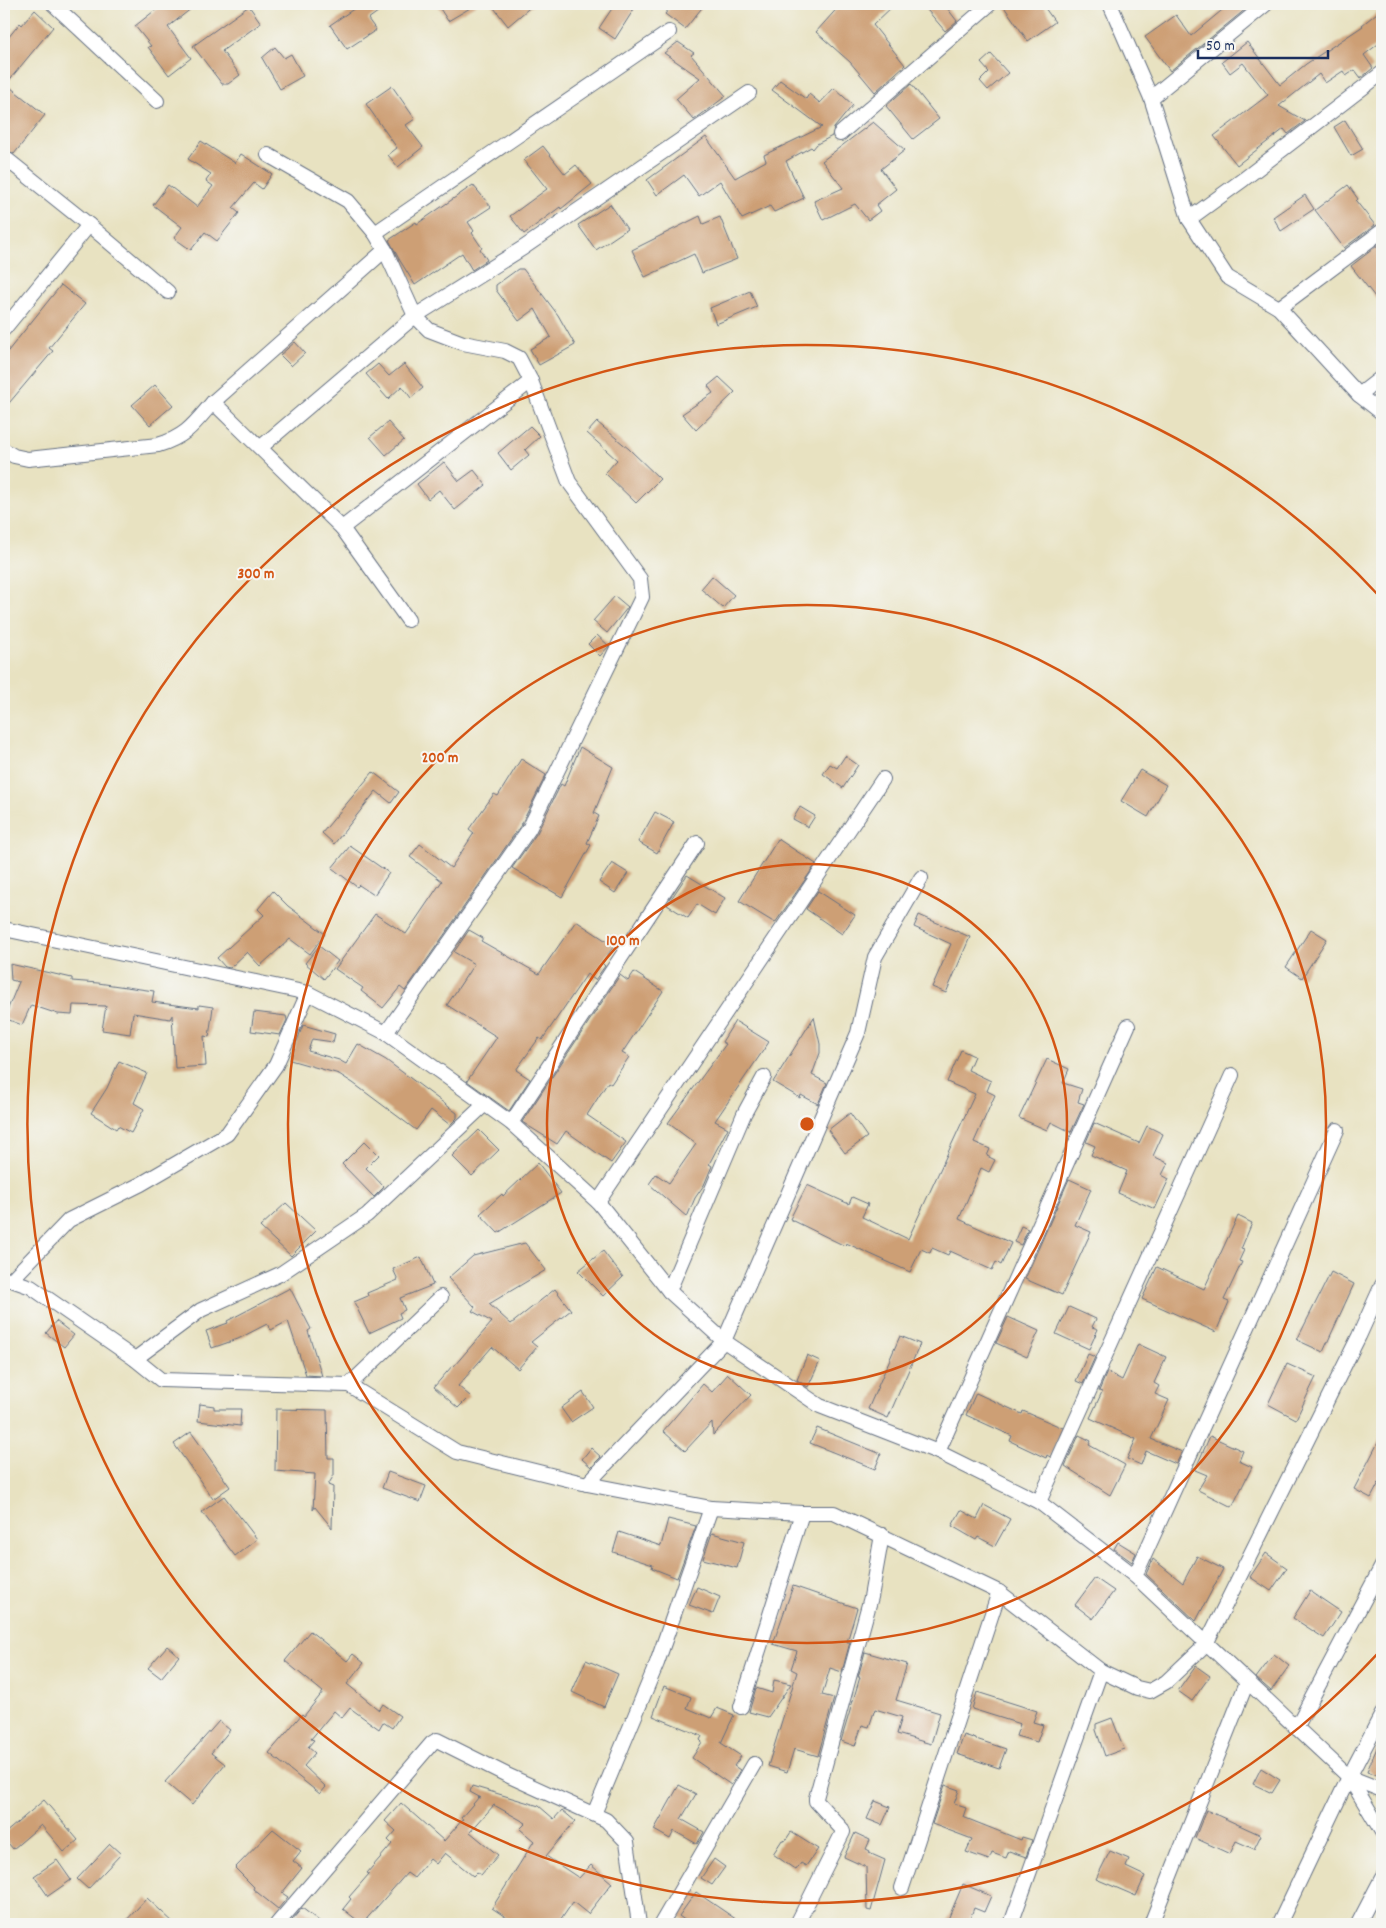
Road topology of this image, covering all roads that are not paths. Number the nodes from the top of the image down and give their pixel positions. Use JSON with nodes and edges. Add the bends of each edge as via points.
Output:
{"nodes":[{"id":1,"x":53,"y":4,"type":"edge"},
{"id":2,"x":990,"y":4,"type":"edge"},
{"id":3,"x":1110,"y":4,"type":"edge"},
{"id":4,"x":1266,"y":4,"type":"edge"},
{"id":5,"x":669,"y":32,"type":"dead end"},
{"id":6,"x":1382,"y":73,"type":"edge"},
{"id":7,"x":749,"y":93,"type":"dead end"},
{"id":8,"x":1152,"y":98,"type":"junction"},
{"id":9,"x":156,"y":101,"type":"dead end"},
{"id":10,"x":840,"y":134,"type":"dead end"},
{"id":11,"x":268,"y":155,"type":"dead end"},
{"id":12,"x":4,"y":157,"type":"edge"},
{"id":13,"x":1189,"y":219,"type":"junction"},
{"id":14,"x":89,"y":225,"type":"junction"},
{"id":15,"x":1382,"y":231,"type":"edge"},
{"id":16,"x":375,"y":233,"type":"junction"},
{"id":17,"x":385,"y":250,"type":"junction"},
{"id":18,"x":168,"y":292,"type":"dead end"},
{"id":19,"x":1279,"y":308,"type":"junction"},
{"id":20,"x":415,"y":316,"type":"junction"},
{"id":21,"x":4,"y":329,"type":"edge"},
{"id":22,"x":1382,"y":377,"type":"edge"},
{"id":23,"x":531,"y":380,"type":"junction"},
{"id":24,"x":1359,"y":395,"type":"junction"},
{"id":25,"x":212,"y":402,"type":"junction"},
{"id":26,"x":1382,"y":413,"type":"edge"},
{"id":27,"x":261,"y":447,"type":"junction"},
{"id":28,"x":4,"y":450,"type":"edge"},
{"id":29,"x":342,"y":528,"type":"junction"},
{"id":30,"x":408,"y":620,"type":"dead end"},
{"id":31,"x":883,"y":779,"type":"dead end"},
{"id":32,"x":697,"y":842,"type":"dead end"},
{"id":33,"x":921,"y":878,"type":"dead end"},
{"id":34,"x":4,"y":929,"type":"edge"},
{"id":35,"x":308,"y":993,"type":"junction"},
{"id":36,"x":1128,"y":1026,"type":"dead end"},
{"id":37,"x":386,"y":1034,"type":"junction"},
{"id":38,"x":1232,"y":1075,"type":"dead end"},
{"id":39,"x":764,"y":1077,"type":"dead end"},
{"id":40,"x":484,"y":1104,"type":"junction"},
{"id":41,"x":511,"y":1123,"type":"junction"},
{"id":42,"x":1337,"y":1130,"type":"dead end"},
{"id":43,"x":598,"y":1202,"type":"junction"},
{"id":44,"x":7,"y":1280,"type":"edge"},
{"id":45,"x":1382,"y":1285,"type":"edge"},
{"id":46,"x":668,"y":1291,"type":"junction"},
{"id":47,"x":441,"y":1297,"type":"dead end"},
{"id":48,"x":724,"y":1340,"type":"junction"},
{"id":49,"x":135,"y":1359,"type":"junction"},
{"id":50,"x":349,"y":1385,"type":"junction"},
{"id":51,"x":938,"y":1452,"type":"junction"},
{"id":52,"x":587,"y":1484,"type":"junction"},
{"id":53,"x":1039,"y":1502,"type":"junction"},
{"id":54,"x":711,"y":1508,"type":"junction"},
{"id":55,"x":802,"y":1513,"type":"junction"},
{"id":56,"x":882,"y":1535,"type":"junction"},
{"id":57,"x":1382,"y":1566,"type":"edge"},
{"id":58,"x":1135,"y":1576,"type":"junction"},
{"id":59,"x":999,"y":1592,"type":"junction"},
{"id":60,"x":1206,"y":1644,"type":"junction"},
{"id":61,"x":1101,"y":1671,"type":"junction"},
{"id":62,"x":1247,"y":1682,"type":"junction"},
{"id":63,"x":741,"y":1707,"type":"dead end"},
{"id":64,"x":1382,"y":1714,"type":"edge"},
{"id":65,"x":1296,"y":1728,"type":"junction"},
{"id":66,"x":754,"y":1764,"type":"dead end"},
{"id":67,"x":1349,"y":1777,"type":"junction"},
{"id":68,"x":1382,"y":1790,"type":"edge"},
{"id":69,"x":594,"y":1814,"type":"junction"},
{"id":70,"x":1382,"y":1832,"type":"edge"},
{"id":71,"x":1382,"y":1878,"type":"edge"},
{"id":72,"x":902,"y":1888,"type":"dead end"},
{"id":73,"x":277,"y":1924,"type":"edge"},
{"id":74,"x":638,"y":1924,"type":"edge"},
{"id":75,"x":661,"y":1924,"type":"edge"},
{"id":76,"x":797,"y":1924,"type":"edge"},
{"id":77,"x":1011,"y":1924,"type":"edge"},
{"id":78,"x":1151,"y":1924,"type":"edge"},
{"id":79,"x":1278,"y":1924,"type":"edge"},
{"id":80,"x":1358,"y":1924,"type":"edge"}],
"edges":[{"from":1,"to":9,"type":"street"},
{"from":2,"to":10,"type":"street"},
{"from":3,"to":8,"type":"street"},
{"from":4,"to":8,"type":"street"},
{"from":5,"to":16,"type":"street"},
{"from":6,"to":13,"type":"street"},
{"from":7,"to":20,"type":"street","via":[[523,248]]},
{"from":8,"to":13,"type":"street"},
{"from":11,"to":16,"type":"street","via":[[348,200]]},
{"from":12,"to":14,"type":"street"},
{"from":13,"to":19,"type":"street","via":[[1227,277]]},
{"from":14,"to":18,"type":"street"},
{"from":14,"to":21,"type":"street"},
{"from":15,"to":19,"type":"street"},
{"from":16,"to":17,"type":"street"},
{"from":17,"to":20,"type":"street"},
{"from":17,"to":25,"type":"street"},
{"from":19,"to":24,"type":"street"},
{"from":20,"to":23,"type":"street","via":[[429,330],[463,344],[505,351],[518,358]]},
{"from":20,"to":27,"type":"street"},
{"from":22,"to":24,"type":"street"},
{"from":23,"to":29,"type":"street"},
{"from":23,"to":37,"type":"street","via":[[570,482],[640,579],[642,597],[529,829]]},
{"from":24,"to":26,"type":"street"},
{"from":25,"to":27,"type":"street"},
{"from":25,"to":28,"type":"street","via":[[188,431],[158,445],[28,459]]},
{"from":27,"to":29,"type":"street"},
{"from":29,"to":30,"type":"street"},
{"from":31,"to":43,"type":"street"},
{"from":32,"to":41,"type":"street"},
{"from":33,"to":48,"type":"street","via":[[875,957],[858,1033]]},
{"from":34,"to":35,"type":"street"},
{"from":35,"to":37,"type":"street"},
{"from":35,"to":44,"type":"street","via":[[276,1065],[227,1134],[141,1184],[69,1220]]},
{"from":36,"to":51,"type":"street"},
{"from":37,"to":40,"type":"street"},
{"from":38,"to":53,"type":"street"},
{"from":39,"to":46,"type":"street","via":[[744,1114]]},
{"from":40,"to":41,"type":"street"},
{"from":40,"to":49,"type":"street","via":[[368,1215],[280,1274],[201,1310]]},
{"from":41,"to":43,"type":"street"},
{"from":42,"to":58,"type":"street"},
{"from":43,"to":46,"type":"street"},
{"from":44,"to":49,"type":"street","via":[[31,1287]]},
{"from":45,"to":60,"type":"street"},
{"from":46,"to":48,"type":"street"},
{"from":47,"to":50,"type":"street"},
{"from":48,"to":51,"type":"street","via":[[820,1406]]},
{"from":48,"to":52,"type":"street"},
{"from":49,"to":50,"type":"street","via":[[161,1380]]},
{"from":50,"to":52,"type":"street","via":[[457,1452]]},
{"from":51,"to":53,"type":"street"},
{"from":52,"to":54,"type":"street"},
{"from":53,"to":58,"type":"street"},
{"from":54,"to":55,"type":"street"},
{"from":54,"to":69,"type":"street","via":[[657,1663]]},
{"from":55,"to":56,"type":"street","via":[[834,1513]]},
{"from":55,"to":63,"type":"street"},
{"from":56,"to":59,"type":"street"},
{"from":56,"to":76,"type":"street","via":[[871,1597],[816,1798],[842,1832]]},
{"from":57,"to":65,"type":"street"},
{"from":58,"to":60,"type":"street"},
{"from":59,"to":61,"type":"street"},
{"from":59,"to":72,"type":"street"},
{"from":60,"to":61,"type":"street","via":[[1166,1682],[1150,1691]]},
{"from":60,"to":62,"type":"street"},
{"from":61,"to":77,"type":"street"},
{"from":62,"to":65,"type":"street"},
{"from":62,"to":78,"type":"street"},
{"from":64,"to":67,"type":"street"},
{"from":65,"to":67,"type":"street"},
{"from":66,"to":75,"type":"street"},
{"from":67,"to":68,"type":"street"},
{"from":67,"to":70,"type":"street"},
{"from":67,"to":79,"type":"street"},
{"from":69,"to":73,"type":"street","via":[[437,1740]]},
{"from":69,"to":74,"type":"street","via":[[606,1820],[627,1842]]},
{"from":71,"to":80,"type":"street"}]}
